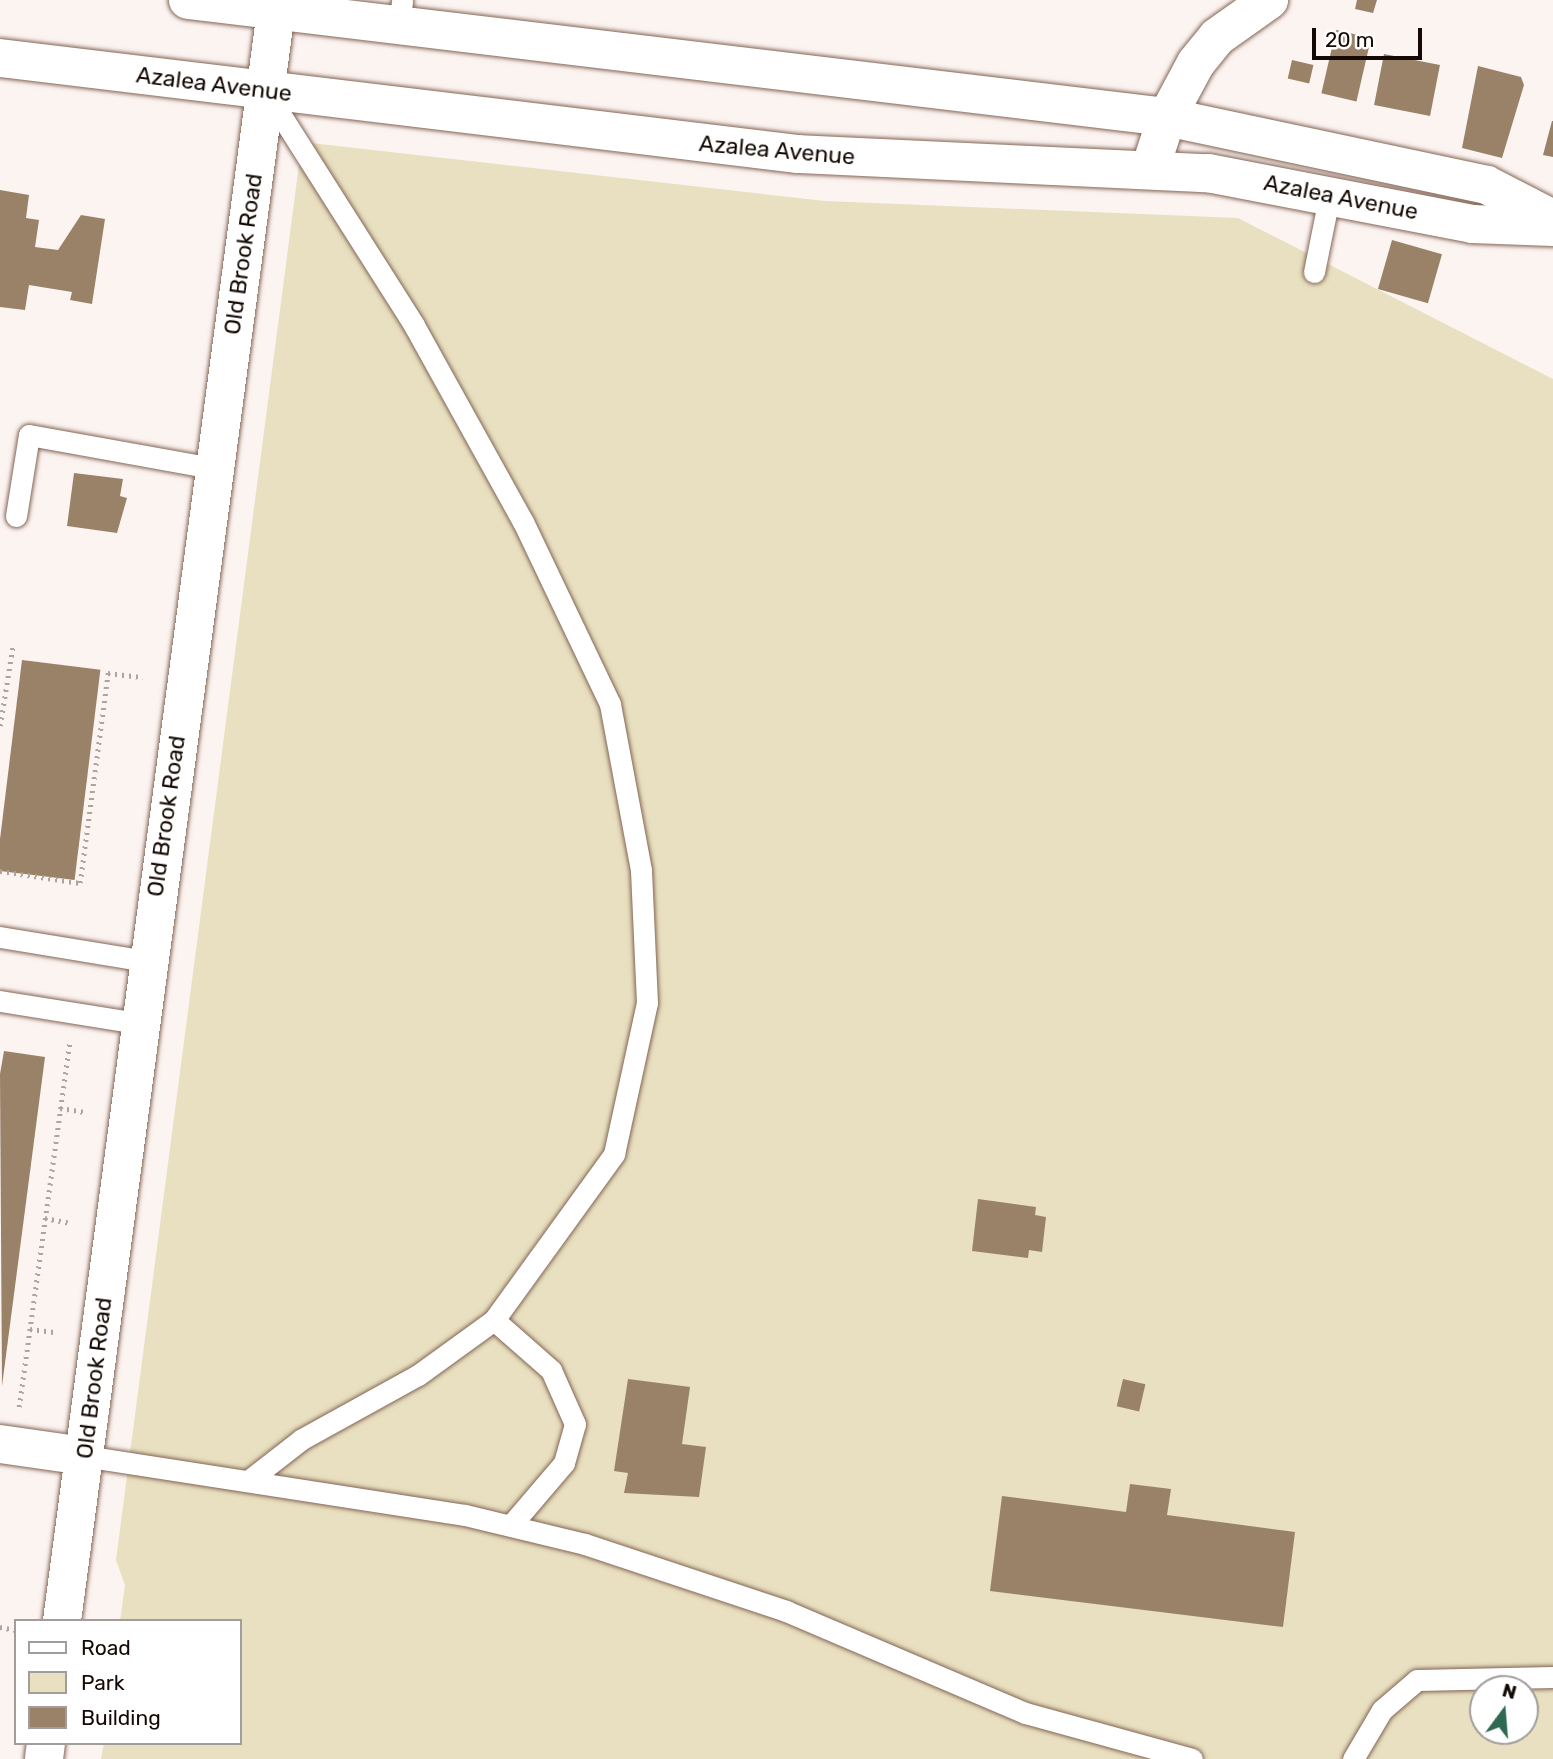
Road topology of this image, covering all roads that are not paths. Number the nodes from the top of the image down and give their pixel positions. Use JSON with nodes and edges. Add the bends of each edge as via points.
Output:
{"nodes":[{"id":1,"x":188,"y":0,"type":"edge"},
{"id":2,"x":1269,"y":0,"type":"edge"},
{"id":3,"x":276,"y":6,"type":"edge"},
{"id":4,"x":400,"y":13,"type":"edge"},
{"id":5,"x":0,"y":58,"type":"edge"},
{"id":6,"x":265,"y":90,"type":"junction"},
{"id":7,"x":1167,"y":117,"type":"junction"},
{"id":8,"x":1150,"y":169,"type":"junction"},
{"id":9,"x":1330,"y":193,"type":"junction"},
{"id":10,"x":1553,"y":219,"type":"edge"},
{"id":11,"x":1553,"y":227,"type":"edge"},
{"id":12,"x":1314,"y":272,"type":"dead end"},
{"id":13,"x":213,"y":468,"type":"junction"},
{"id":14,"x":16,"y":516,"type":"dead end"},
{"id":15,"x":0,"y":937,"type":"edge"},
{"id":16,"x":147,"y":961,"type":"junction"},
{"id":17,"x":0,"y":1001,"type":"edge"},
{"id":18,"x":138,"y":1023,"type":"junction"},
{"id":19,"x":494,"y":1320,"type":"junction"},
{"id":20,"x":0,"y":1444,"type":"edge"},
{"id":21,"x":84,"y":1456,"type":"junction"},
{"id":22,"x":248,"y":1481,"type":"junction"},
{"id":23,"x":511,"y":1525,"type":"junction"},
{"id":24,"x":62,"y":1619,"type":"edge"},
{"id":25,"x":1553,"y":1677,"type":"edge"},
{"id":26,"x":1192,"y":1759,"type":"edge"},
{"id":27,"x":1353,"y":1759,"type":"edge"}],
"edges":[{"from":1,"to":3,"type":"main road","name":"Azalea Avenue"},
{"from":2,"to":7,"type":"main road","via":[[1217,37]]},
{"from":3,"to":4,"type":"main road","name":"Azalea Avenue"},
{"from":3,"to":6,"type":"main road","name":"Old Brook Road"},
{"from":4,"to":7,"type":"main road","name":"Azalea Avenue"},
{"from":5,"to":6,"type":"main road","name":"Azalea Avenue"},
{"from":6,"to":8,"type":"main road","name":"Azalea Avenue","via":[[798,154]]},
{"from":6,"to":13,"type":"main road","name":"Old Brook Road"},
{"from":6,"to":19,"type":"lane","via":[[414,325],[523,522],[610,705],[641,870],[647,1003],[614,1154]]},
{"from":7,"to":8,"type":"main road"},
{"from":7,"to":10,"type":"main road","name":"Azalea Avenue","via":[[1465,179]]},
{"from":8,"to":9,"type":"main road","name":"Azalea Avenue"},
{"from":9,"to":11,"type":"main road","name":"Azalea Avenue","via":[[1472,224]]},
{"from":9,"to":12,"type":"lane"},
{"from":13,"to":14,"type":"lane","via":[[29,435]]},
{"from":13,"to":16,"type":"main road","name":"Old Brook Road"},
{"from":15,"to":16,"type":"lane"},
{"from":16,"to":18,"type":"main road","name":"Old Brook Road"},
{"from":17,"to":18,"type":"lane"},
{"from":18,"to":21,"type":"main road","name":"Old Brook Road"},
{"from":19,"to":22,"type":"lane","via":[[418,1375],[302,1439]]},
{"from":19,"to":23,"type":"lane","via":[[551,1370],[575,1424],[564,1463]]},
{"from":20,"to":21,"type":"main road"},
{"from":21,"to":22,"type":"lane"},
{"from":21,"to":24,"type":"main road","name":"Old Brook Road"},
{"from":22,"to":23,"type":"lane"},
{"from":23,"to":26,"type":"lane","via":[[702,1580],[1025,1713]]},
{"from":25,"to":27,"type":"lane","via":[[1417,1680],[1381,1710]]}]}
